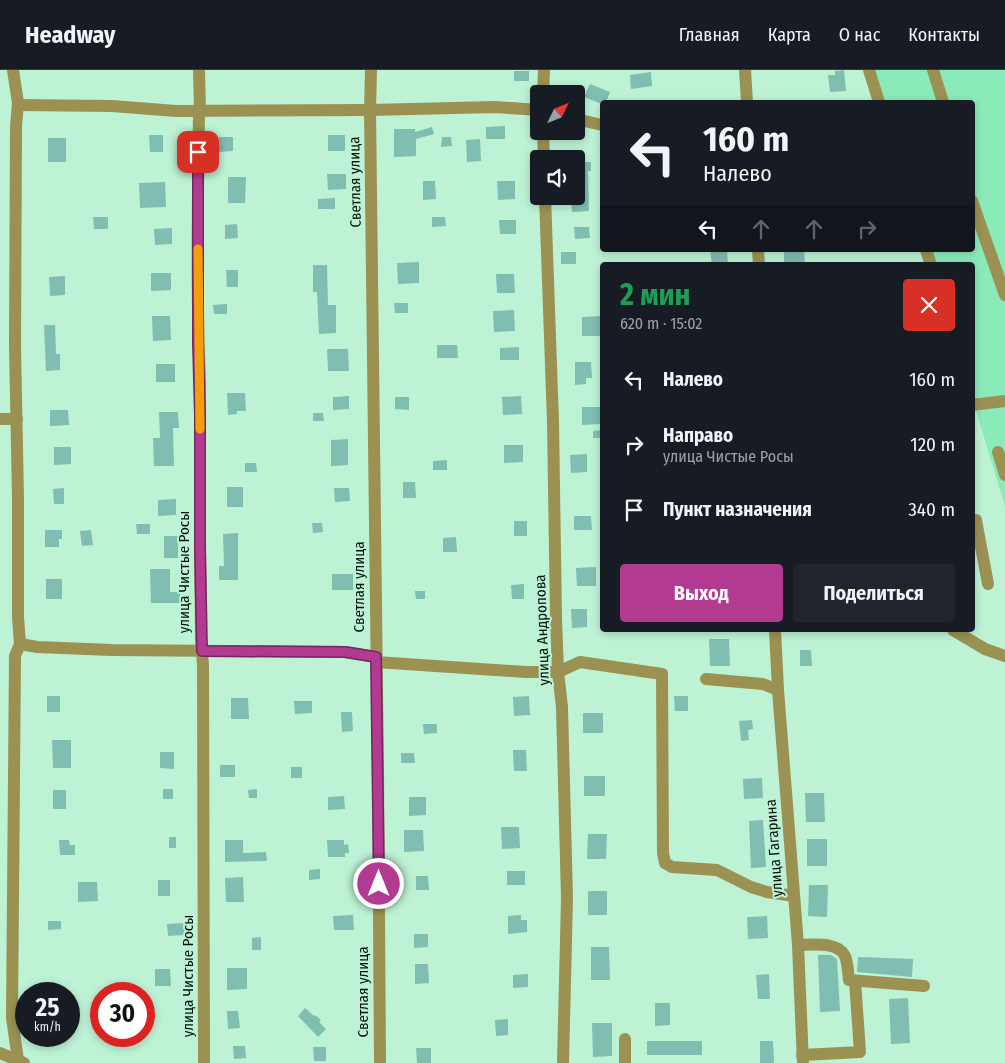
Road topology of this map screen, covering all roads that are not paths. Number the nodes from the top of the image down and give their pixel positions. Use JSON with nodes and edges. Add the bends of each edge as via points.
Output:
{"nodes":[{"id":1,"x":13,"y":70,"type":"edge"},
{"id":2,"x":199,"y":70,"type":"edge"},
{"id":3,"x":372,"y":70,"type":"edge"},
{"id":4,"x":544,"y":70,"type":"edge"},
{"id":5,"x":745,"y":70,"type":"edge"},
{"id":6,"x":869,"y":70,"type":"edge"},
{"id":7,"x":933,"y":70,"type":"edge"},
{"id":8,"x":543,"y":85,"type":"edge"},
{"id":9,"x":747,"y":100,"type":"edge"},
{"id":10,"x":878,"y":100,"type":"edge"},
{"id":11,"x":942,"y":100,"type":"edge"},
{"id":12,"x":18,"y":104,"type":"junction"},
{"id":13,"x":530,"y":109,"type":"edge"},
{"id":14,"x":199,"y":110,"type":"junction"},
{"id":15,"x":370,"y":110,"type":"junction"},
{"id":16,"x":585,"y":121,"type":"edge"},
{"id":17,"x":600,"y":125,"type":"edge"},
{"id":18,"x":545,"y":205,"type":"edge"},
{"id":19,"x":975,"y":209,"type":"edge"},
{"id":20,"x":1005,"y":295,"type":"edge"},
{"id":21,"x":1005,"y":401,"type":"edge"},
{"id":22,"x":975,"y":405,"type":"edge"},
{"id":23,"x":17,"y":419,"type":"junction"},
{"id":24,"x":0,"y":420,"type":"edge"},
{"id":25,"x":998,"y":452,"type":"dead end"},
{"id":26,"x":1005,"y":475,"type":"edge"},
{"id":27,"x":975,"y":520,"type":"edge"},
{"id":28,"x":988,"y":584,"type":"dead end"},
{"id":29,"x":775,"y":632,"type":"edge"},
{"id":30,"x":956,"y":632,"type":"edge"},
{"id":31,"x":20,"y":644,"type":"junction"},
{"id":32,"x":202,"y":651,"type":"junction"},
{"id":33,"x":1005,"y":656,"type":"edge"},
{"id":34,"x":376,"y":659,"type":"junction"},
{"id":35,"x":558,"y":672,"type":"junction"},
{"id":36,"x":706,"y":679,"type":"dead end"},
{"id":37,"x":778,"y":690,"type":"junction"},
{"id":38,"x":794,"y":896,"type":"junction"},
{"id":39,"x":798,"y":945,"type":"junction"},
{"id":40,"x":855,"y":980,"type":"junction"},
{"id":41,"x":924,"y":986,"type":"dead end"},
{"id":42,"x":625,"y":1039,"type":"dead end"},
{"id":43,"x":0,"y":1053,"type":"edge"},
{"id":44,"x":803,"y":1059,"type":"edge"},
{"id":45,"x":21,"y":1062,"type":"edge"},
{"id":46,"x":204,"y":1063,"type":"edge"},
{"id":47,"x":380,"y":1063,"type":"edge"},
{"id":48,"x":564,"y":1063,"type":"edge"},
{"id":49,"x":625,"y":1063,"type":"edge"}],
"edges":[{"from":1,"to":12,"type":"street"},
{"from":2,"to":14,"type":"street","name":"улица Чистые Росы"},
{"from":3,"to":15,"type":"street","name":"Светлая улица"},
{"from":4,"to":8,"type":"street"},
{"from":5,"to":9,"type":"street"},
{"from":6,"to":10,"type":"street"},
{"from":7,"to":11,"type":"street"},
{"from":12,"to":14,"type":"street"},
{"from":12,"to":23,"type":"street"},
{"from":13,"to":15,"type":"street","via":[[495,107]]},
{"from":14,"to":15,"type":"street"},
{"from":14,"to":32,"type":"street","name":"улица Чистые Росы"},
{"from":15,"to":34,"type":"street","name":"Светлая улица"},
{"from":16,"to":17,"type":"street"},
{"from":18,"to":35,"type":"street","name":"улица Андропова"},
{"from":19,"to":20,"type":"street"},
{"from":21,"to":22,"type":"street"},
{"from":23,"to":24,"type":"street"},
{"from":23,"to":31,"type":"street"},
{"from":25,"to":26,"type":"street"},
{"from":27,"to":28,"type":"street"},
{"from":29,"to":37,"type":"street","name":"улица Гагарина"},
{"from":30,"to":33,"type":"street","via":[[984,649]]},
{"from":31,"to":32,"type":"street"},
{"from":31,"to":45,"type":"street","via":[[14,656],[12,1018]]},
{"from":32,"to":34,"type":"street","via":[[345,652]]},
{"from":32,"to":46,"type":"street","name":"улица Чистые Росы"},
{"from":34,"to":35,"type":"street"},
{"from":34,"to":47,"type":"street","name":"Светлая улица"},
{"from":35,"to":38,"type":"street","via":[[580,662],[662,674],[663,853],[666,863],[672,867],[717,870],[751,887]]},
{"from":35,"to":48,"type":"street","name":"улица Андропова","via":[[567,888]]},
{"from":36,"to":37,"type":"street","via":[[763,684]]},
{"from":37,"to":38,"type":"street","name":"улица Гагарина"},
{"from":38,"to":39,"type":"street","name":"улица Гагарина"},
{"from":39,"to":40,"type":"street","via":[[839,948],[844,955],[849,980]]},
{"from":39,"to":44,"type":"street","name":"улица Гагарина"},
{"from":40,"to":41,"type":"street"},
{"from":40,"to":44,"type":"street","via":[[860,1052]]},
{"from":42,"to":49,"type":"street"},
{"from":43,"to":45,"type":"street"}]}
